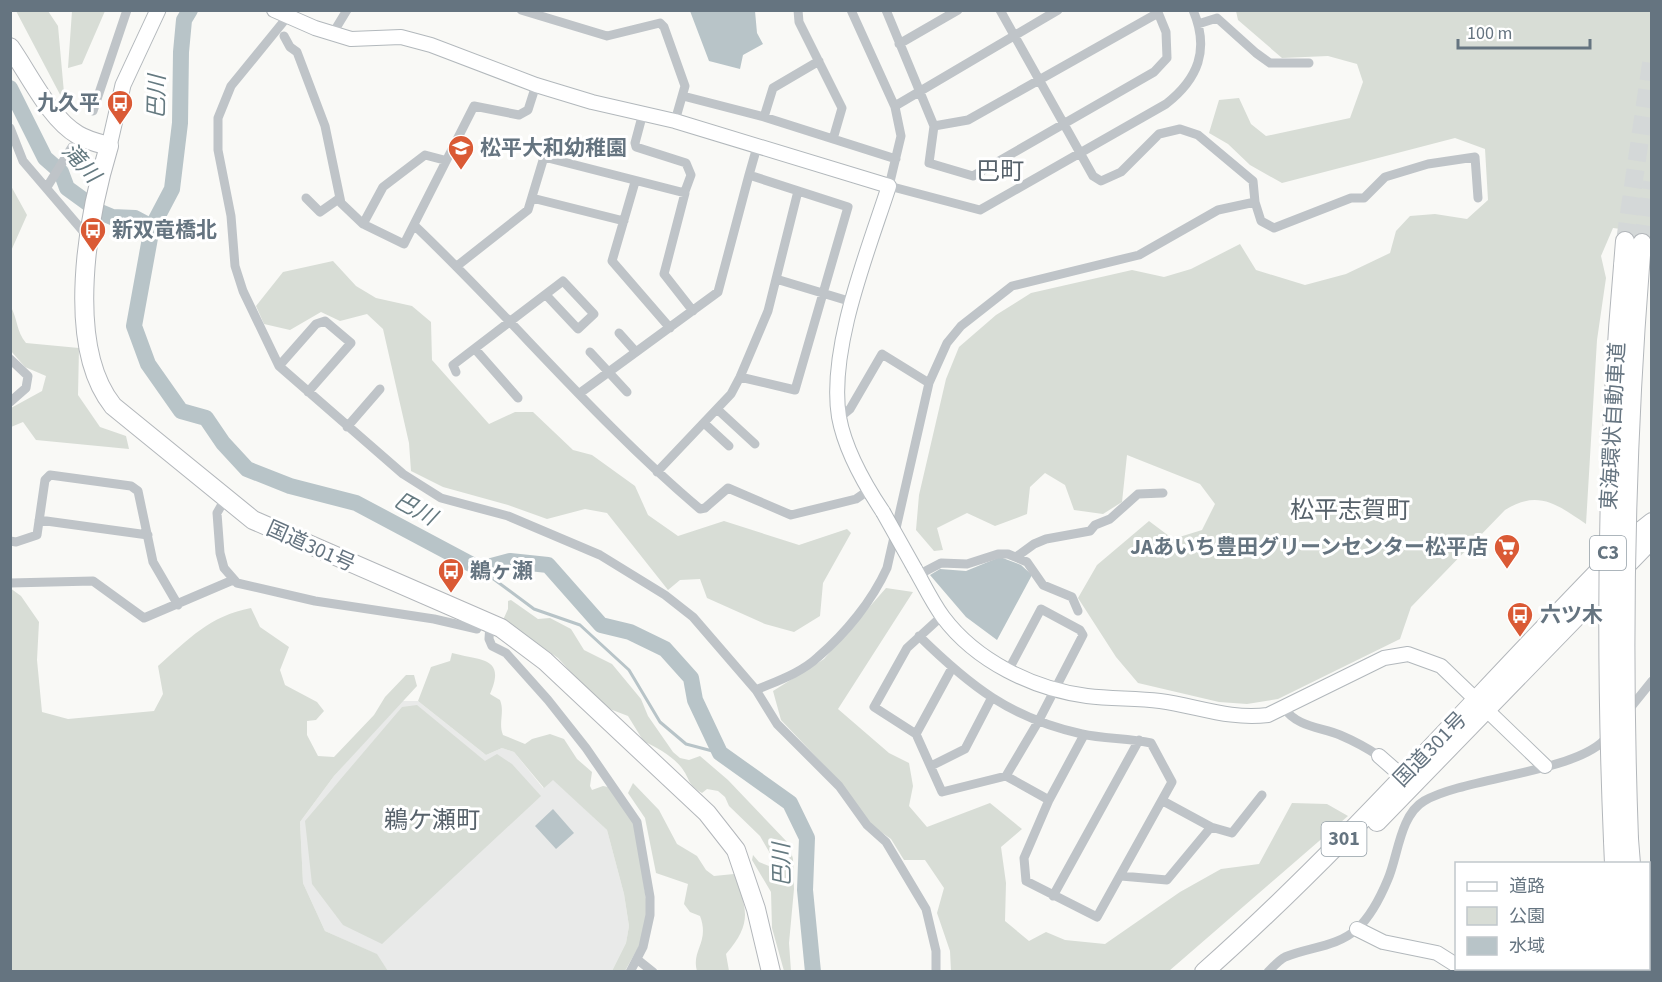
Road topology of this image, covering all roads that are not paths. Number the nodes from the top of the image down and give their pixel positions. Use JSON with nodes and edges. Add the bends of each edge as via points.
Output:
{"nodes":[{"id":1,"x":127,"y":10,"type":"edge"},
{"id":2,"x":346,"y":10,"type":"edge"},
{"id":3,"x":521,"y":10,"type":"edge"},
{"id":4,"x":798,"y":10,"type":"edge"},
{"id":5,"x":851,"y":10,"type":"edge"},
{"id":6,"x":886,"y":10,"type":"edge"},
{"id":7,"x":958,"y":10,"type":"edge"},
{"id":8,"x":1000,"y":10,"type":"edge"},
{"id":9,"x":1058,"y":10,"type":"edge"},
{"id":10,"x":1193,"y":10,"type":"edge"},
{"id":11,"x":157,"y":11,"type":"edge"},
{"id":12,"x":1157,"y":12,"type":"edge"},
{"id":13,"x":284,"y":13,"type":"edge"},
{"id":14,"x":1198,"y":24,"type":"junction"},
{"id":15,"x":333,"y":33,"type":"junction"},
{"id":16,"x":284,"y":36,"type":"dead end"},
{"id":17,"x":1014,"y":36,"type":"junction"},
{"id":18,"x":900,"y":44,"type":"junction"},
{"id":19,"x":10,"y":47,"type":"edge"},
{"id":20,"x":819,"y":61,"type":"junction"},
{"id":21,"x":1309,"y":63,"type":"dead end"},
{"id":22,"x":1039,"y":80,"type":"junction"},
{"id":23,"x":537,"y":85,"type":"junction"},
{"id":24,"x":920,"y":91,"type":"junction"},
{"id":25,"x":683,"y":96,"type":"junction"},
{"id":26,"x":895,"y":106,"type":"junction"},
{"id":27,"x":93,"y":111,"type":"dead end"},
{"id":28,"x":643,"y":113,"type":"junction"},
{"id":29,"x":764,"y":117,"type":"junction"},
{"id":30,"x":675,"y":122,"type":"junction"},
{"id":31,"x":1064,"y":123,"type":"junction"},
{"id":32,"x":934,"y":126,"type":"junction"},
{"id":33,"x":10,"y":128,"type":"edge"},
{"id":34,"x":833,"y":139,"type":"junction"},
{"id":35,"x":109,"y":146,"type":"junction"},
{"id":36,"x":72,"y":147,"type":"dead end"},
{"id":37,"x":757,"y":147,"type":"junction"},
{"id":38,"x":1080,"y":151,"type":"junction"},
{"id":39,"x":896,"y":159,"type":"junction"},
{"id":40,"x":444,"y":160,"type":"junction"},
{"id":41,"x":748,"y":175,"type":"junction"},
{"id":42,"x":635,"y":182,"type":"junction"},
{"id":43,"x":49,"y":184,"type":"junction"},
{"id":44,"x":888,"y":186,"type":"junction"},
{"id":45,"x":798,"y":191,"type":"junction"},
{"id":46,"x":684,"y":194,"type":"junction"},
{"id":47,"x":306,"y":198,"type":"dead end"},
{"id":48,"x":340,"y":198,"type":"junction"},
{"id":49,"x":532,"y":198,"type":"junction"},
{"id":50,"x":1478,"y":198,"type":"dead end"},
{"id":51,"x":1255,"y":202,"type":"junction"},
{"id":52,"x":624,"y":221,"type":"junction"},
{"id":53,"x":363,"y":224,"type":"junction"},
{"id":54,"x":414,"y":225,"type":"junction"},
{"id":55,"x":89,"y":232,"type":"junction"},
{"id":56,"x":1634,"y":242,"type":"tunnel mouth"},
{"id":57,"x":457,"y":266,"type":"junction"},
{"id":58,"x":776,"y":279,"type":"junction"},
{"id":59,"x":822,"y":292,"type":"junction"},
{"id":60,"x":547,"y":296,"type":"junction"},
{"id":61,"x":852,"y":302,"type":"junction"},
{"id":62,"x":693,"y":311,"type":"junction"},
{"id":63,"x":510,"y":321,"type":"junction"},
{"id":64,"x":670,"y":328,"type":"junction"},
{"id":65,"x":619,"y":333,"type":"dead end"},
{"id":66,"x":475,"y":349,"type":"junction"},
{"id":67,"x":590,"y":352,"type":"dead end"},
{"id":68,"x":636,"y":352,"type":"junction"},
{"id":69,"x":10,"y":359,"type":"edge"},
{"id":70,"x":279,"y":366,"type":"junction"},
{"id":71,"x":456,"y":372,"type":"dead end"},
{"id":72,"x":608,"y":372,"type":"junction"},
{"id":73,"x":740,"y":377,"type":"junction"},
{"id":74,"x":929,"y":383,"type":"junction"},
{"id":75,"x":380,"y":389,"type":"dead end"},
{"id":76,"x":308,"y":392,"type":"junction"},
{"id":77,"x":627,"y":392,"type":"dead end"},
{"id":78,"x":579,"y":393,"type":"junction"},
{"id":79,"x":518,"y":398,"type":"dead end"},
{"id":80,"x":10,"y":402,"type":"edge"},
{"id":81,"x":717,"y":409,"type":"junction"},
{"id":82,"x":839,"y":418,"type":"junction"},
{"id":83,"x":704,"y":423,"type":"junction"},
{"id":84,"x":348,"y":427,"type":"junction"},
{"id":85,"x":755,"y":444,"type":"dead end"},
{"id":86,"x":729,"y":446,"type":"dead end"},
{"id":87,"x":657,"y":472,"type":"junction"},
{"id":88,"x":869,"y":490,"type":"junction"},
{"id":89,"x":1162,"y":493,"type":"dead end"},
{"id":90,"x":225,"y":499,"type":"junction"},
{"id":91,"x":39,"y":520,"type":"junction"},
{"id":92,"x":1652,"y":520,"type":"edge"},
{"id":93,"x":148,"y":535,"type":"junction"},
{"id":94,"x":1652,"y":539,"type":"edge"},
{"id":95,"x":10,"y":541,"type":"edge"},
{"id":96,"x":1652,"y":544,"type":"edge"},
{"id":97,"x":1016,"y":557,"type":"junction"},
{"id":98,"x":916,"y":572,"type":"junction"},
{"id":99,"x":233,"y":580,"type":"junction"},
{"id":100,"x":10,"y":583,"type":"edge"},
{"id":101,"x":1592,"y":600,"type":"junction"},
{"id":102,"x":178,"y":605,"type":"junction"},
{"id":103,"x":1078,"y":611,"type":"dead end"},
{"id":104,"x":942,"y":616,"type":"junction"},
{"id":105,"x":485,"y":622,"type":"junction"},
{"id":106,"x":919,"y":636,"type":"junction"},
{"id":107,"x":952,"y":668,"type":"junction"},
{"id":108,"x":1008,"y":671,"type":"junction"},
{"id":109,"x":1652,"y":681,"type":"edge"},
{"id":110,"x":756,"y":690,"type":"junction"},
{"id":111,"x":1054,"y":690,"type":"junction"},
{"id":112,"x":992,"y":699,"type":"junction"},
{"id":113,"x":1482,"y":705,"type":"junction"},
{"id":114,"x":1284,"y":708,"type":"junction"},
{"id":115,"x":1038,"y":722,"type":"junction"},
{"id":116,"x":916,"y":734,"type":"junction"},
{"id":117,"x":1084,"y":735,"type":"junction"},
{"id":118,"x":1139,"y":740,"type":"junction"},
{"id":119,"x":1379,"y":756,"type":"joint"},
{"id":120,"x":931,"y":766,"type":"junction"},
{"id":121,"x":1545,"y":766,"type":"junction"},
{"id":122,"x":1005,"y":776,"type":"junction"},
{"id":123,"x":1403,"y":777,"type":"junction"},
{"id":124,"x":1262,"y":795,"type":"dead end"},
{"id":125,"x":1049,"y":800,"type":"junction"},
{"id":126,"x":1163,"y":801,"type":"junction"},
{"id":127,"x":1211,"y":827,"type":"junction"},
{"id":128,"x":1621,"y":840,"type":"junction"},
{"id":129,"x":1615,"y":862,"type":"edge"},
{"id":130,"x":1630,"y":862,"type":"edge"},
{"id":131,"x":1121,"y":876,"type":"junction"},
{"id":132,"x":1053,"y":896,"type":"junction"},
{"id":133,"x":1357,"y":930,"type":"junction"},
{"id":134,"x":638,"y":960,"type":"junction"},
{"id":135,"x":1455,"y":964,"type":"edge"},
{"id":136,"x":630,"y":972,"type":"edge"},
{"id":137,"x":653,"y":972,"type":"edge"},
{"id":138,"x":771,"y":972,"type":"edge"},
{"id":139,"x":936,"y":972,"type":"edge"},
{"id":140,"x":1204,"y":972,"type":"edge"},
{"id":141,"x":1220,"y":972,"type":"edge"},
{"id":142,"x":1268,"y":972,"type":"edge"}],
"edges":[{"from":1,"to":27,"type":"street"},
{"from":2,"to":15,"type":"street"},
{"from":3,"to":25,"type":"street","via":[[607,36],[660,23],[685,86]]},
{"from":4,"to":20,"type":"street","via":[[799,22]]},
{"from":5,"to":26,"type":"street"},
{"from":6,"to":18,"type":"street"},
{"from":7,"to":18,"type":"street"},
{"from":8,"to":17,"type":"street"},
{"from":9,"to":17,"type":"street"},
{"from":10,"to":14,"type":"street"},
{"from":11,"to":35,"type":"main road","via":[[123,85]]},
{"from":12,"to":22,"type":"street"},
{"from":12,"to":31,"type":"street","via":[[1166,32],[1167,58],[1154,72]]},
{"from":13,"to":15,"type":"street"},
{"from":13,"to":70,"type":"street","via":[[231,86],[218,118],[235,266]]},
{"from":14,"to":21,"type":"street","via":[[1217,18],[1270,63]]},
{"from":14,"to":38,"type":"street","via":[[1202,49],[1185,89],[1166,104]]},
{"from":15,"to":23,"type":"street","via":[[351,39],[401,37]]},
{"from":16,"to":48,"type":"street","via":[[297,52],[310,81],[331,148]]},
{"from":17,"to":22,"type":"street"},
{"from":17,"to":24,"type":"street"},
{"from":18,"to":24,"type":"street"},
{"from":19,"to":35,"type":"highway","via":[[68,128]]},
{"from":20,"to":29,"type":"street","via":[[773,88]]},
{"from":20,"to":34,"type":"street","via":[[842,108]]},
{"from":22,"to":31,"type":"street"},
{"from":22,"to":32,"type":"street","via":[[968,120]]},
{"from":23,"to":28,"type":"street"},
{"from":23,"to":40,"type":"street","via":[[528,110],[519,115],[474,106]]},
{"from":24,"to":26,"type":"street"},
{"from":24,"to":32,"type":"street"},
{"from":25,"to":29,"type":"street"},
{"from":25,"to":30,"type":"street"},
{"from":26,"to":39,"type":"street","via":[[901,136]]},
{"from":28,"to":30,"type":"street"},
{"from":28,"to":46,"type":"street","via":[[636,147],[686,164],[691,175]]},
{"from":29,"to":34,"type":"street"},
{"from":30,"to":37,"type":"street"},
{"from":31,"to":32,"type":"street","via":[[973,176],[928,163]]},
{"from":31,"to":38,"type":"street"},
{"from":33,"to":43,"type":"street","via":[[23,161]]},
{"from":34,"to":39,"type":"street"},
{"from":35,"to":55,"type":"highway","name":"国道301号"},
{"from":36,"to":43,"type":"street"},
{"from":37,"to":41,"type":"street"},
{"from":37,"to":44,"type":"street"},
{"from":38,"to":44,"type":"street","via":[[980,210]]},
{"from":38,"to":51,"type":"street","via":[[1093,176],[1101,181],[1121,172],[1160,134],[1180,129],[1198,135],[1254,181]]},
{"from":39,"to":44,"type":"street"},
{"from":40,"to":53,"type":"street","via":[[425,155],[383,187]]},
{"from":40,"to":54,"type":"street"},
{"from":41,"to":45,"type":"street"},
{"from":41,"to":62,"type":"street","via":[[718,292]]},
{"from":42,"to":46,"type":"street"},
{"from":42,"to":49,"type":"street","via":[[544,158]]},
{"from":42,"to":52,"type":"street"},
{"from":43,"to":55,"type":"street"},
{"from":44,"to":61,"type":"street"},
{"from":45,"to":58,"type":"street"},
{"from":45,"to":59,"type":"street","via":[[848,207]]},
{"from":46,"to":62,"type":"street","via":[[664,274]]},
{"from":47,"to":48,"type":"street","via":[[320,212]]},
{"from":48,"to":53,"type":"street","via":[[350,214]]},
{"from":49,"to":52,"type":"street"},
{"from":49,"to":57,"type":"street","via":[[528,210]]},
{"from":50,"to":51,"type":"street","via":[[1475,157],[1428,164],[1385,177],[1364,198],[1351,198],[1274,228],[1261,222]]},
{"from":51,"to":74,"type":"street","via":[[1218,210],[1139,255],[1012,286],[961,326],[946,344]]},
{"from":52,"to":64,"type":"street","via":[[612,261]]},
{"from":53,"to":54,"type":"street","via":[[404,244]]},
{"from":54,"to":57,"type":"street"},
{"from":55,"to":90,"type":"highway","name":"国道301号","via":[[88,342],[100,387],[138,428]]},
{"from":56,"to":128,"type":"highway","name":"東海環状自動車道","number":"C3","bridge":true,"via":[[1623,598]]},
{"from":57,"to":63,"type":"street"},
{"from":58,"to":59,"type":"street"},
{"from":58,"to":73,"type":"street","via":[[768,311]]},
{"from":59,"to":61,"type":"street"},
{"from":59,"to":73,"type":"street","via":[[795,390]]},
{"from":60,"to":60,"type":"street","via":[[563,281],[594,314],[578,329]]},
{"from":60,"to":63,"type":"street"},
{"from":61,"to":82,"type":"street","via":[[841,357]]},
{"from":62,"to":64,"type":"street"},
{"from":63,"to":66,"type":"street"},
{"from":63,"to":78,"type":"street"},
{"from":64,"to":68,"type":"street"},
{"from":65,"to":68,"type":"street"},
{"from":66,"to":71,"type":"street","via":[[453,365]]},
{"from":66,"to":79,"type":"street"},
{"from":67,"to":72,"type":"street"},
{"from":68,"to":72,"type":"street"},
{"from":69,"to":80,"type":"street","via":[[26,372],[28,383]]},
{"from":70,"to":76,"type":"street"},
{"from":70,"to":76,"type":"street","via":[[316,324],[325,321],[351,343]]},
{"from":72,"to":77,"type":"street"},
{"from":72,"to":78,"type":"street"},
{"from":73,"to":81,"type":"street"},
{"from":74,"to":82,"type":"street","via":[[882,354],[850,410]]},
{"from":74,"to":110,"type":"street","via":[[887,568],[878,589],[818,658]]},
{"from":75,"to":84,"type":"street"},
{"from":76,"to":84,"type":"street"},
{"from":78,"to":87,"type":"street"},
{"from":81,"to":83,"type":"street"},
{"from":81,"to":85,"type":"street"},
{"from":82,"to":88,"type":"street"},
{"from":83,"to":86,"type":"street"},
{"from":83,"to":87,"type":"street"},
{"from":84,"to":110,"type":"street","via":[[403,474],[441,498],[508,516],[600,555],[665,595],[693,617]]},
{"from":87,"to":88,"type":"street","via":[[700,508],[728,488],[791,515],[856,499]]},
{"from":88,"to":98,"type":"street","bridge":true},
{"from":89,"to":97,"type":"street","via":[[1138,494],[1090,531],[1046,539]]},
{"from":90,"to":99,"type":"street","via":[[219,506],[217,532],[224,568]]},
{"from":90,"to":105,"type":"highway","name":"国道301号","via":[[280,534]]},
{"from":91,"to":93,"type":"street"},
{"from":91,"to":93,"type":"street","via":[[45,480],[50,475],[131,486],[138,491]]},
{"from":91,"to":95,"type":"street","via":[[37,535]]},
{"from":92,"to":113,"type":"highway","name":"国道301号","number":"301","via":[[1628,541]]},
{"from":93,"to":102,"type":"street","via":[[153,562]]},
{"from":94,"to":101,"type":"highway","name":"国道301号","number":"301"},
{"from":96,"to":101,"type":"highway"},
{"from":97,"to":98,"type":"street","via":[[998,554],[967,564],[941,563]]},
{"from":97,"to":103,"type":"street","via":[[1027,562],[1043,585],[1072,597]]},
{"from":98,"to":104,"type":"street"},
{"from":99,"to":102,"type":"street"},
{"from":99,"to":105,"type":"street","via":[[315,601],[477,629]]},
{"from":100,"to":102,"type":"street","via":[[93,581],[144,618]]},
{"from":101,"to":113,"type":"highway","name":"国道301号","number":"301"},
{"from":104,"to":106,"type":"street"},
{"from":104,"to":108,"type":"street","via":[[983,656]]},
{"from":105,"to":134,"type":"street","via":[[492,646],[506,653],[548,700],[637,822],[650,897],[648,932]]},
{"from":105,"to":138,"type":"highway","name":"国道301号","via":[[520,641],[545,661],[707,813],[725,835],[746,871]]},
{"from":106,"to":107,"type":"street"},
{"from":106,"to":116,"type":"street","via":[[907,648],[874,707]]},
{"from":107,"to":112,"type":"street"},
{"from":107,"to":116,"type":"street"},
{"from":108,"to":111,"type":"street"},
{"from":108,"to":111,"type":"street","via":[[1044,609],[1083,635]]},
{"from":109,"to":121,"type":"street","via":[[1601,746]]},
{"from":110,"to":139,"type":"street","via":[[777,724],[839,786],[867,825],[886,842],[926,909],[936,951]]},
{"from":111,"to":114,"type":"street","via":[[1151,700],[1247,718],[1268,716]]},
{"from":111,"to":115,"type":"street"},
{"from":112,"to":115,"type":"street"},
{"from":112,"to":120,"type":"street","via":[[965,749]]},
{"from":113,"to":114,"type":"street","via":[[1441,666],[1408,654],[1384,658]]},
{"from":113,"to":121,"type":"street"},
{"from":113,"to":123,"type":"highway","name":"国道301号","number":"301"},
{"from":113,"to":141,"type":"highway","name":"国道301号","number":"301","via":[[1345,854]]},
{"from":114,"to":119,"type":"street","via":[[1301,723],[1340,735]]},
{"from":115,"to":117,"type":"street"},
{"from":115,"to":122,"type":"street"},
{"from":116,"to":120,"type":"street"},
{"from":117,"to":118,"type":"street"},
{"from":117,"to":125,"type":"street"},
{"from":118,"to":126,"type":"street","via":[[1151,742],[1172,782]]},
{"from":118,"to":132,"type":"street"},
{"from":119,"to":123,"type":"street"},
{"from":120,"to":122,"type":"street","via":[[942,792]]},
{"from":121,"to":133,"type":"street","via":[[1423,801],[1409,816],[1389,878]]},
{"from":122,"to":125,"type":"street"},
{"from":123,"to":140,"type":"highway","name":"国道301号","number":"301","via":[[1323,860]]},
{"from":124,"to":127,"type":"street","via":[[1232,833]]},
{"from":125,"to":132,"type":"street","via":[[1024,858],[1026,881]]},
{"from":126,"to":127,"type":"street"},
{"from":126,"to":131,"type":"street"},
{"from":127,"to":131,"type":"street","via":[[1167,880]]},
{"from":128,"to":129,"type":"highway","name":"東海環状自動車道","number":"C3"},
{"from":128,"to":130,"type":"highway","name":"東海環状自動車道","number":"C3"},
{"from":131,"to":132,"type":"street","via":[[1097,917]]},
{"from":133,"to":135,"type":"street","via":[[1383,942],[1437,952]]},
{"from":133,"to":142,"type":"street","via":[[1332,943],[1284,958]]},
{"from":134,"to":136,"type":"street"},
{"from":134,"to":137,"type":"street"}]}
